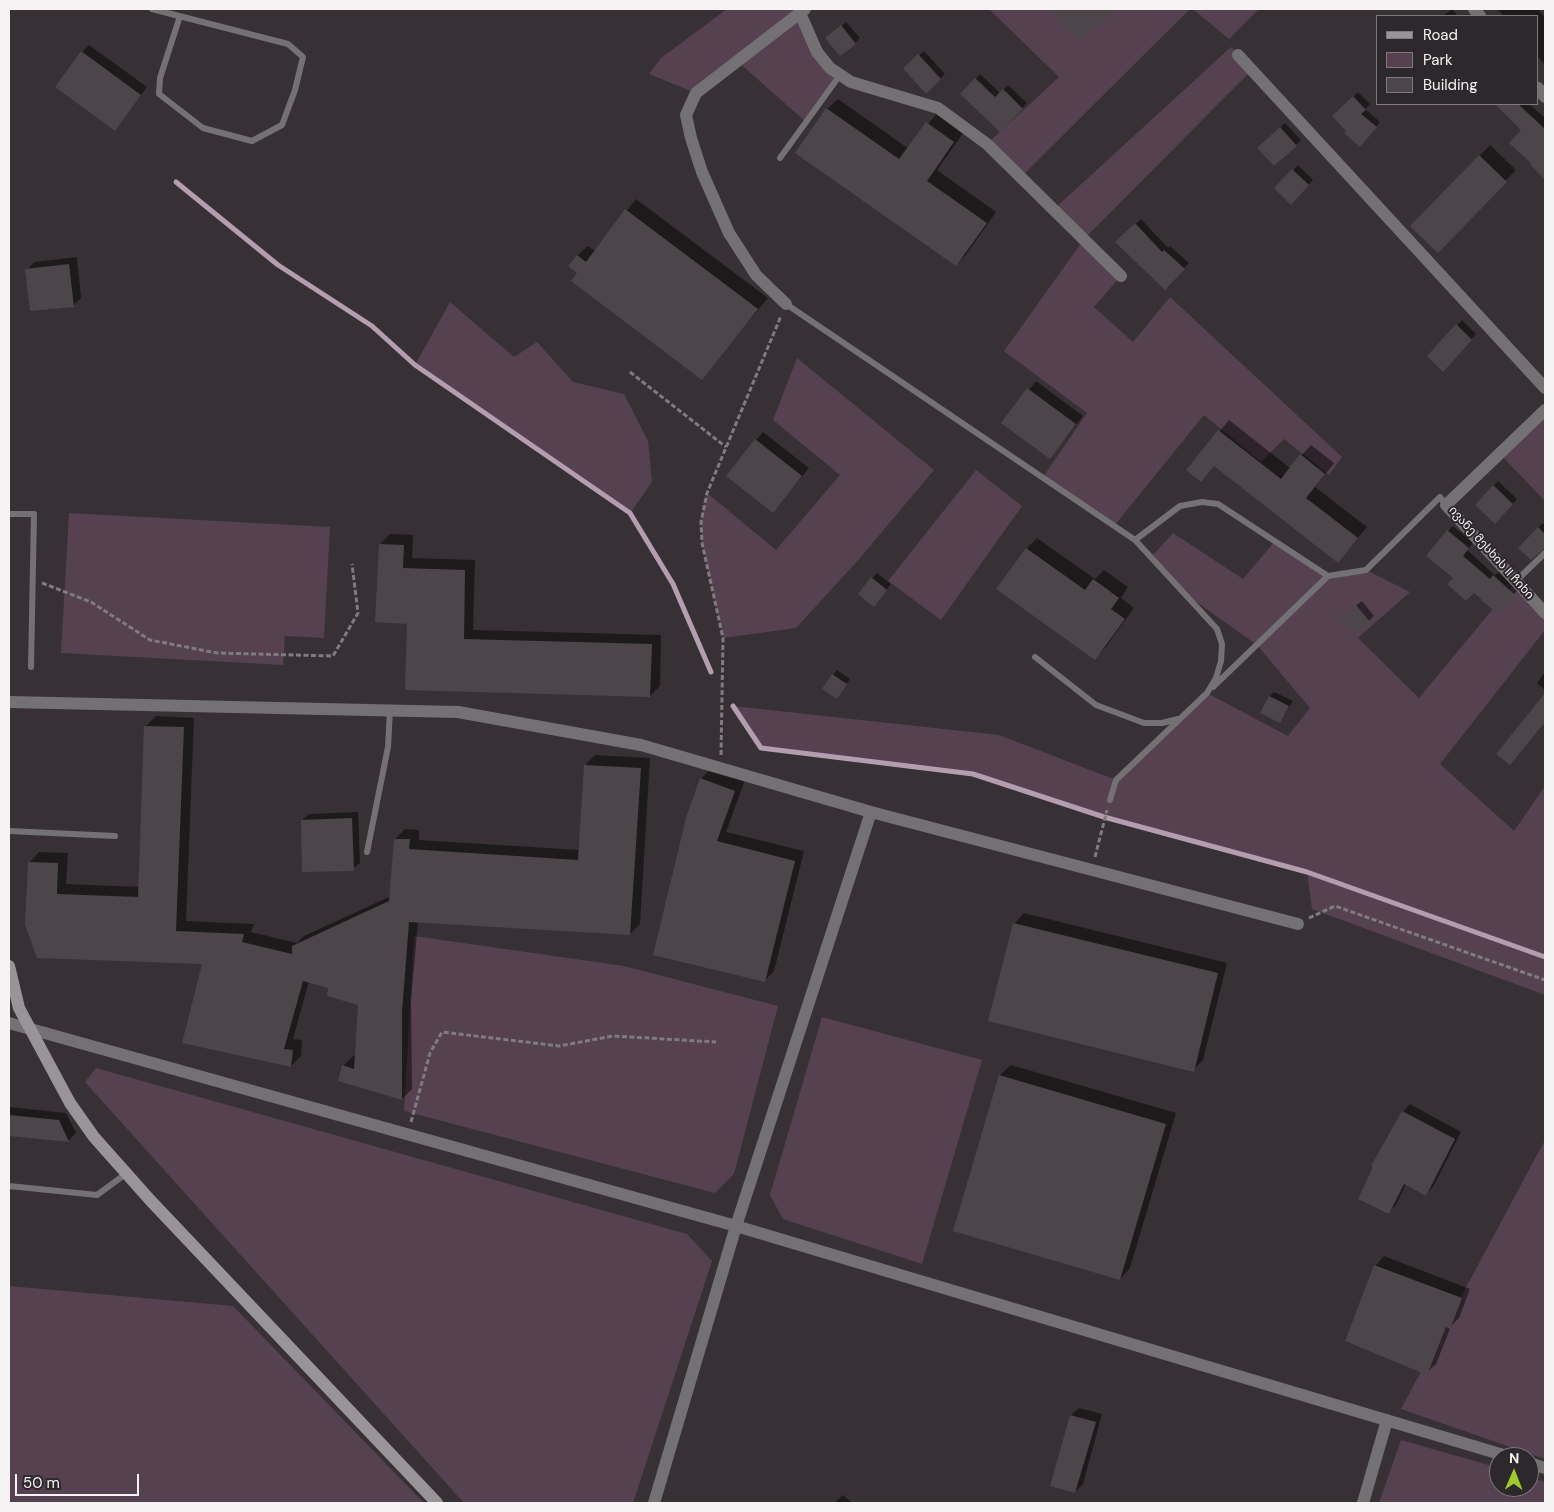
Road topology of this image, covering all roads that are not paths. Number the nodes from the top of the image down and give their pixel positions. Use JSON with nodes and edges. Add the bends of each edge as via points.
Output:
{"nodes":[{"id":1,"x":152,"y":9,"type":"edge"},
{"id":2,"x":803,"y":11,"type":"edge"},
{"id":3,"x":180,"y":16,"type":"junction"},
{"id":4,"x":1238,"y":55,"type":"dead end"},
{"id":5,"x":840,"y":74,"type":"junction"},
{"id":6,"x":780,"y":158,"type":"dead end"},
{"id":7,"x":1121,"y":276,"type":"dead end"},
{"id":8,"x":786,"y":304,"type":"joint"},
{"id":9,"x":1545,"y":388,"type":"edge"},
{"id":10,"x":1545,"y":410,"type":"edge"},
{"id":11,"x":1446,"y":505,"type":"junction"},
{"id":12,"x":9,"y":514,"type":"edge"},
{"id":13,"x":1135,"y":540,"type":"junction"},
{"id":14,"x":1545,"y":554,"type":"edge"},
{"id":15,"x":1328,"y":576,"type":"junction"},
{"id":16,"x":1516,"y":581,"type":"junction"},
{"id":17,"x":1545,"y":613,"type":"edge"},
{"id":18,"x":1035,"y":657,"type":"dead end"},
{"id":19,"x":31,"y":667,"type":"dead end"},
{"id":20,"x":1207,"y":693,"type":"junction"},
{"id":21,"x":9,"y":702,"type":"edge"},
{"id":22,"x":390,"y":710,"type":"junction"},
{"id":23,"x":1180,"y":718,"type":"junction"},
{"id":24,"x":1110,"y":800,"type":"road end"},
{"id":25,"x":871,"y":812,"type":"junction"},
{"id":26,"x":9,"y":832,"type":"edge"},
{"id":27,"x":115,"y":836,"type":"dead end"},
{"id":28,"x":367,"y":852,"type":"dead end"},
{"id":29,"x":1298,"y":924,"type":"road end"},
{"id":30,"x":9,"y":966,"type":"edge"},
{"id":31,"x":9,"y":1023,"type":"edge"},
{"id":32,"x":30,"y":1029,"type":"junction"},
{"id":33,"x":127,"y":1173,"type":"junction"},
{"id":34,"x":9,"y":1186,"type":"edge"},
{"id":35,"x":736,"y":1226,"type":"junction"},
{"id":36,"x":1387,"y":1420,"type":"junction"},
{"id":37,"x":1489,"y":1451,"type":"edge"},
{"id":38,"x":437,"y":1503,"type":"edge"},
{"id":39,"x":654,"y":1503,"type":"edge"},
{"id":40,"x":1362,"y":1503,"type":"edge"}],
"edges":[{"from":1,"to":3,"type":"lane"},
{"from":2,"to":5,"type":"street","via":[[817,52],[830,68]]},
{"from":2,"to":8,"type":"street","via":[[696,93],[686,115],[702,172],[729,233],[756,275]]},
{"from":3,"to":3,"type":"lane","via":[[288,44],[303,57],[282,125],[252,141],[203,128],[159,94],[160,78]]},
{"from":4,"to":9,"type":"street"},
{"from":5,"to":6,"type":"lane"},
{"from":5,"to":7,"type":"street","via":[[858,84],[938,108],[987,144]]},
{"from":8,"to":13,"type":"lane"},
{"from":10,"to":11,"type":"street","name":"ივანე მესხის II ჩიხი"},
{"from":11,"to":15,"type":"lane","via":[[1440,497],[1366,570]]},
{"from":11,"to":16,"type":"street","name":"ივანე მესხის II ჩიხი"},
{"from":12,"to":19,"type":"lane","via":[[34,514]]},
{"from":13,"to":15,"type":"lane","via":[[1180,506],[1202,502],[1218,504]]},
{"from":13,"to":20,"type":"lane","via":[[1217,629],[1222,644],[1221,661]]},
{"from":14,"to":16,"type":"lane"},
{"from":15,"to":20,"type":"lane"},
{"from":16,"to":17,"type":"street","name":"ივანე მესხის II ჩიხი"},
{"from":18,"to":23,"type":"lane","via":[[1096,705],[1144,722],[1162,723]]},
{"from":20,"to":23,"type":"lane"},
{"from":21,"to":22,"type":"street"},
{"from":22,"to":25,"type":"street","via":[[467,714],[641,745]]},
{"from":22,"to":28,"type":"lane","via":[[388,748]]},
{"from":23,"to":24,"type":"lane","via":[[1116,780]]},
{"from":25,"to":29,"type":"street"},
{"from":25,"to":35,"type":"street"},
{"from":26,"to":27,"type":"lane"},
{"from":30,"to":32,"type":"street","via":[[19,1008]]},
{"from":31,"to":32,"type":"street"},
{"from":32,"to":33,"type":"street","via":[[70,1103],[94,1137]]},
{"from":32,"to":35,"type":"street"},
{"from":33,"to":34,"type":"lane","via":[[97,1196]]},
{"from":33,"to":38,"type":"street"},
{"from":35,"to":36,"type":"street"},
{"from":35,"to":39,"type":"street"},
{"from":36,"to":37,"type":"street"},
{"from":36,"to":40,"type":"street"}]}
